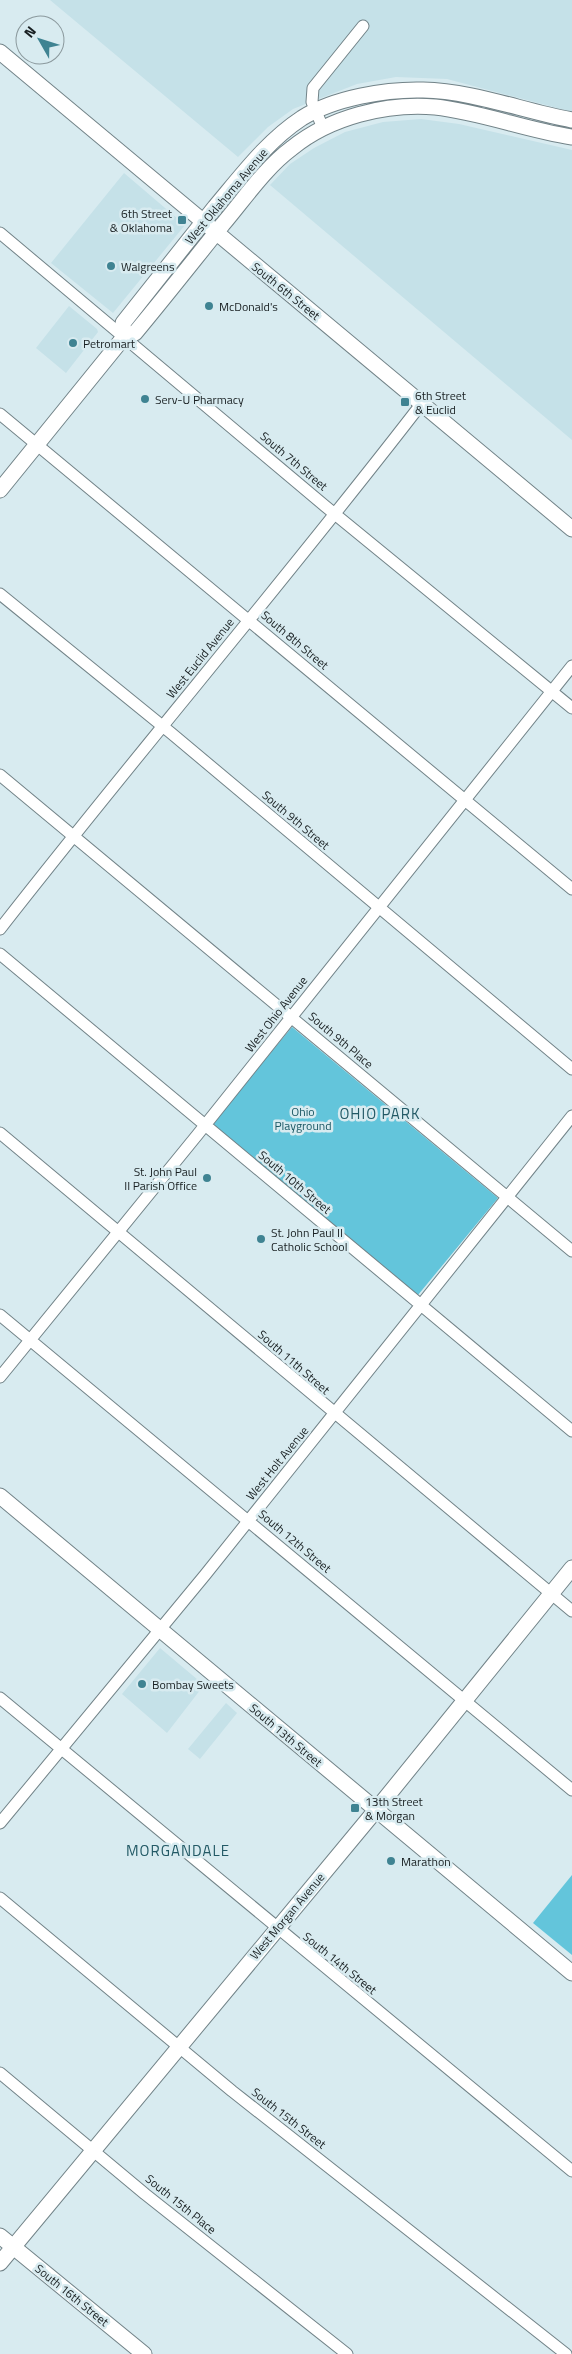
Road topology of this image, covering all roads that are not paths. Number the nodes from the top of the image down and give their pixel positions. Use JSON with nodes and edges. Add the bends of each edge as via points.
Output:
{"nodes":[{"id":1,"x":364,"y":26,"type":"dead end"},
{"id":2,"x":0,"y":52,"type":"edge"},
{"id":3,"x":316,"y":112,"type":"junction"},
{"id":4,"x":572,"y":120,"type":"edge"},
{"id":5,"x":323,"y":128,"type":"junction"},
{"id":6,"x":572,"y":138,"type":"edge"},
{"id":7,"x":203,"y":222,"type":"junction"},
{"id":8,"x":0,"y":233,"type":"edge"},
{"id":9,"x":216,"y":233,"type":"junction"},
{"id":10,"x":124,"y":337,"type":"junction"},
{"id":11,"x":422,"y":403,"type":"junction"},
{"id":12,"x":0,"y":414,"type":"edge"},
{"id":13,"x":36,"y":445,"type":"junction"},
{"id":14,"x":0,"y":490,"type":"edge"},
{"id":15,"x":335,"y":514,"type":"junction"},
{"id":16,"x":572,"y":529,"type":"edge"},
{"id":17,"x":0,"y":594,"type":"edge"},
{"id":18,"x":249,"y":620,"type":"junction"},
{"id":19,"x":572,"y":666,"type":"edge"},
{"id":20,"x":552,"y":692,"type":"junction"},
{"id":21,"x":572,"y":708,"type":"edge"},
{"id":22,"x":163,"y":726,"type":"junction"},
{"id":23,"x":0,"y":775,"type":"edge"},
{"id":24,"x":465,"y":800,"type":"junction"},
{"id":25,"x":74,"y":836,"type":"junction"},
{"id":26,"x":572,"y":889,"type":"edge"},
{"id":27,"x":378,"y":907,"type":"junction"},
{"id":28,"x":0,"y":929,"type":"edge"},
{"id":29,"x":0,"y":954,"type":"edge"},
{"id":30,"x":292,"y":1016,"type":"junction"},
{"id":31,"x":572,"y":1069,"type":"edge"},
{"id":32,"x":572,"y":1116,"type":"edge"},
{"id":33,"x":205,"y":1125,"type":"junction"},
{"id":34,"x":0,"y":1132,"type":"edge"},
{"id":35,"x":507,"y":1197,"type":"junction"},
{"id":36,"x":119,"y":1232,"type":"junction"},
{"id":37,"x":572,"y":1250,"type":"edge"},
{"id":38,"x":420,"y":1305,"type":"junction"},
{"id":39,"x":0,"y":1314,"type":"edge"},
{"id":40,"x":30,"y":1340,"type":"junction"},
{"id":41,"x":0,"y":1377,"type":"edge"},
{"id":42,"x":334,"y":1414,"type":"junction"},
{"id":43,"x":572,"y":1431,"type":"edge"},
{"id":44,"x":0,"y":1496,"type":"edge"},
{"id":45,"x":249,"y":1520,"type":"junction"},
{"id":46,"x":572,"y":1568,"type":"edge"},
{"id":47,"x":551,"y":1594,"type":"junction"},
{"id":48,"x":572,"y":1611,"type":"edge"},
{"id":49,"x":160,"y":1630,"type":"junction"},
{"id":50,"x":0,"y":1698,"type":"edge"},
{"id":51,"x":464,"y":1701,"type":"junction"},
{"id":52,"x":62,"y":1750,"type":"junction"},
{"id":53,"x":572,"y":1790,"type":"edge"},
{"id":54,"x":376,"y":1810,"type":"junction"},
{"id":55,"x":0,"y":1824,"type":"edge"},
{"id":56,"x":0,"y":1898,"type":"edge"},
{"id":57,"x":277,"y":1929,"type":"junction"},
{"id":58,"x":572,"y":1973,"type":"edge"},
{"id":59,"x":179,"y":2047,"type":"junction"},
{"id":60,"x":0,"y":2073,"type":"edge"},
{"id":61,"x":92,"y":2151,"type":"junction"},
{"id":62,"x":572,"y":2171,"type":"edge"},
{"id":63,"x":0,"y":2236,"type":"edge"},
{"id":64,"x":13,"y":2247,"type":"junction"},
{"id":65,"x":0,"y":2262,"type":"edge"},
{"id":66,"x":144,"y":2354,"type":"edge"},
{"id":67,"x":347,"y":2354,"type":"edge"},
{"id":68,"x":566,"y":2354,"type":"edge"}],
"edges":[{"from":1,"to":3,"type":"street","via":[[314,88],[312,102]]},
{"from":2,"to":7,"type":"street","name":"South 6th Street"},
{"from":3,"to":4,"type":"street","name":"West Oklahoma Avenue","via":[[359,96],[424,90],[450,92]]},
{"from":3,"to":5,"type":"street"},
{"from":3,"to":7,"type":"street","name":"West Oklahoma Avenue","via":[[290,127],[263,151]]},
{"from":5,"to":6,"type":"street","name":"West Oklahoma Avenue","via":[[371,112],[425,107],[466,113]]},
{"from":5,"to":9,"type":"street","name":"West Oklahoma Avenue","via":[[292,147],[271,167]]},
{"from":7,"to":9,"type":"street","name":"South 6th Street"},
{"from":7,"to":10,"type":"street","name":"West Oklahoma Avenue","via":[[122,323]]},
{"from":8,"to":10,"type":"street","name":"South 7th Street"},
{"from":9,"to":10,"type":"street","name":"West Oklahoma Avenue","via":[[135,333]]},
{"from":9,"to":11,"type":"street","name":"South 6th Street"},
{"from":10,"to":13,"type":"street","name":"West Oklahoma Avenue"},
{"from":10,"to":15,"type":"street","name":"South 7th Street"},
{"from":11,"to":15,"type":"street","name":"West Euclid Avenue"},
{"from":11,"to":16,"type":"street","name":"South 6th Street"},
{"from":12,"to":13,"type":"street","name":"South 8th Street"},
{"from":13,"to":14,"type":"street","name":"West Oklahoma Avenue"},
{"from":13,"to":18,"type":"street","name":"South 8th Street"},
{"from":15,"to":18,"type":"street","name":"West Euclid Avenue"},
{"from":15,"to":20,"type":"street","name":"South 7th Street"},
{"from":17,"to":22,"type":"street","name":"South 9th Street"},
{"from":18,"to":22,"type":"street","name":"West Euclid Avenue"},
{"from":18,"to":24,"type":"street","name":"South 8th Street"},
{"from":19,"to":20,"type":"street","name":"West Ohio Avenue"},
{"from":20,"to":21,"type":"street","name":"South 7th Street"},
{"from":20,"to":24,"type":"street","name":"West Ohio Avenue"},
{"from":22,"to":25,"type":"street","name":"West Euclid Avenue"},
{"from":22,"to":27,"type":"street","name":"South 9th Street"},
{"from":23,"to":25,"type":"street","name":"South 9th Place"},
{"from":24,"to":26,"type":"street","name":"South 8th Street"},
{"from":24,"to":27,"type":"street","name":"West Ohio Avenue"},
{"from":25,"to":28,"type":"street","name":"West Euclid Avenue"},
{"from":25,"to":30,"type":"street","name":"South 9th Place"},
{"from":27,"to":30,"type":"street","name":"West Ohio Avenue"},
{"from":27,"to":31,"type":"street","name":"South 9th Street"},
{"from":29,"to":33,"type":"street","name":"South 10th Street"},
{"from":30,"to":33,"type":"street","name":"West Ohio Avenue"},
{"from":30,"to":35,"type":"street","name":"South 9th Place"},
{"from":32,"to":35,"type":"street","name":"West Holt Avenue"},
{"from":33,"to":36,"type":"street","name":"West Ohio Avenue"},
{"from":33,"to":38,"type":"street","name":"South 10th Street"},
{"from":34,"to":36,"type":"street","name":"South 11th Street"},
{"from":35,"to":37,"type":"street","name":"South 9th Place"},
{"from":35,"to":38,"type":"street","name":"West Holt Avenue"},
{"from":36,"to":40,"type":"street","name":"West Ohio Avenue"},
{"from":36,"to":42,"type":"street","name":"South 11th Street"},
{"from":38,"to":42,"type":"street","name":"West Holt Avenue"},
{"from":38,"to":43,"type":"street","name":"South 10th Street"},
{"from":39,"to":40,"type":"street","name":"South 12th Street"},
{"from":40,"to":41,"type":"street","name":"West Ohio Avenue"},
{"from":40,"to":45,"type":"street","name":"South 12th Street"},
{"from":42,"to":45,"type":"street","name":"West Holt Avenue"},
{"from":42,"to":47,"type":"street","name":"South 11th Street"},
{"from":44,"to":49,"type":"street","name":"South 13th Street"},
{"from":45,"to":49,"type":"street","name":"West Holt Avenue"},
{"from":45,"to":51,"type":"street","name":"South 12th Street"},
{"from":46,"to":47,"type":"street","name":"West Morgan Avenue"},
{"from":47,"to":48,"type":"street","name":"South 11th Street"},
{"from":47,"to":51,"type":"street","name":"West Morgan Avenue"},
{"from":49,"to":52,"type":"street","name":"West Holt Avenue"},
{"from":49,"to":54,"type":"street","name":"South 13th Street"},
{"from":50,"to":52,"type":"street","name":"South 14th Street"},
{"from":51,"to":53,"type":"street","name":"South 12th Street"},
{"from":51,"to":54,"type":"street","name":"West Morgan Avenue"},
{"from":52,"to":55,"type":"street","name":"West Holt Avenue"},
{"from":52,"to":57,"type":"street","name":"South 14th Street"},
{"from":54,"to":57,"type":"street","name":"West Morgan Avenue"},
{"from":54,"to":58,"type":"street","name":"South 13th Street"},
{"from":56,"to":59,"type":"street","name":"South 15th Street"},
{"from":57,"to":59,"type":"street","name":"West Morgan Avenue"},
{"from":57,"to":62,"type":"street","name":"South 14th Street"},
{"from":59,"to":61,"type":"street","name":"West Morgan Avenue"},
{"from":59,"to":68,"type":"street","name":"South 15th Street"},
{"from":60,"to":61,"type":"street","name":"South 15th Place"},
{"from":61,"to":64,"type":"street","name":"West Morgan Avenue"},
{"from":61,"to":67,"type":"street","name":"South 15th Place"},
{"from":63,"to":64,"type":"street","name":"South 16th Street"},
{"from":64,"to":65,"type":"street","name":"West Morgan Avenue"},
{"from":64,"to":66,"type":"street","name":"South 16th Street"}]}
